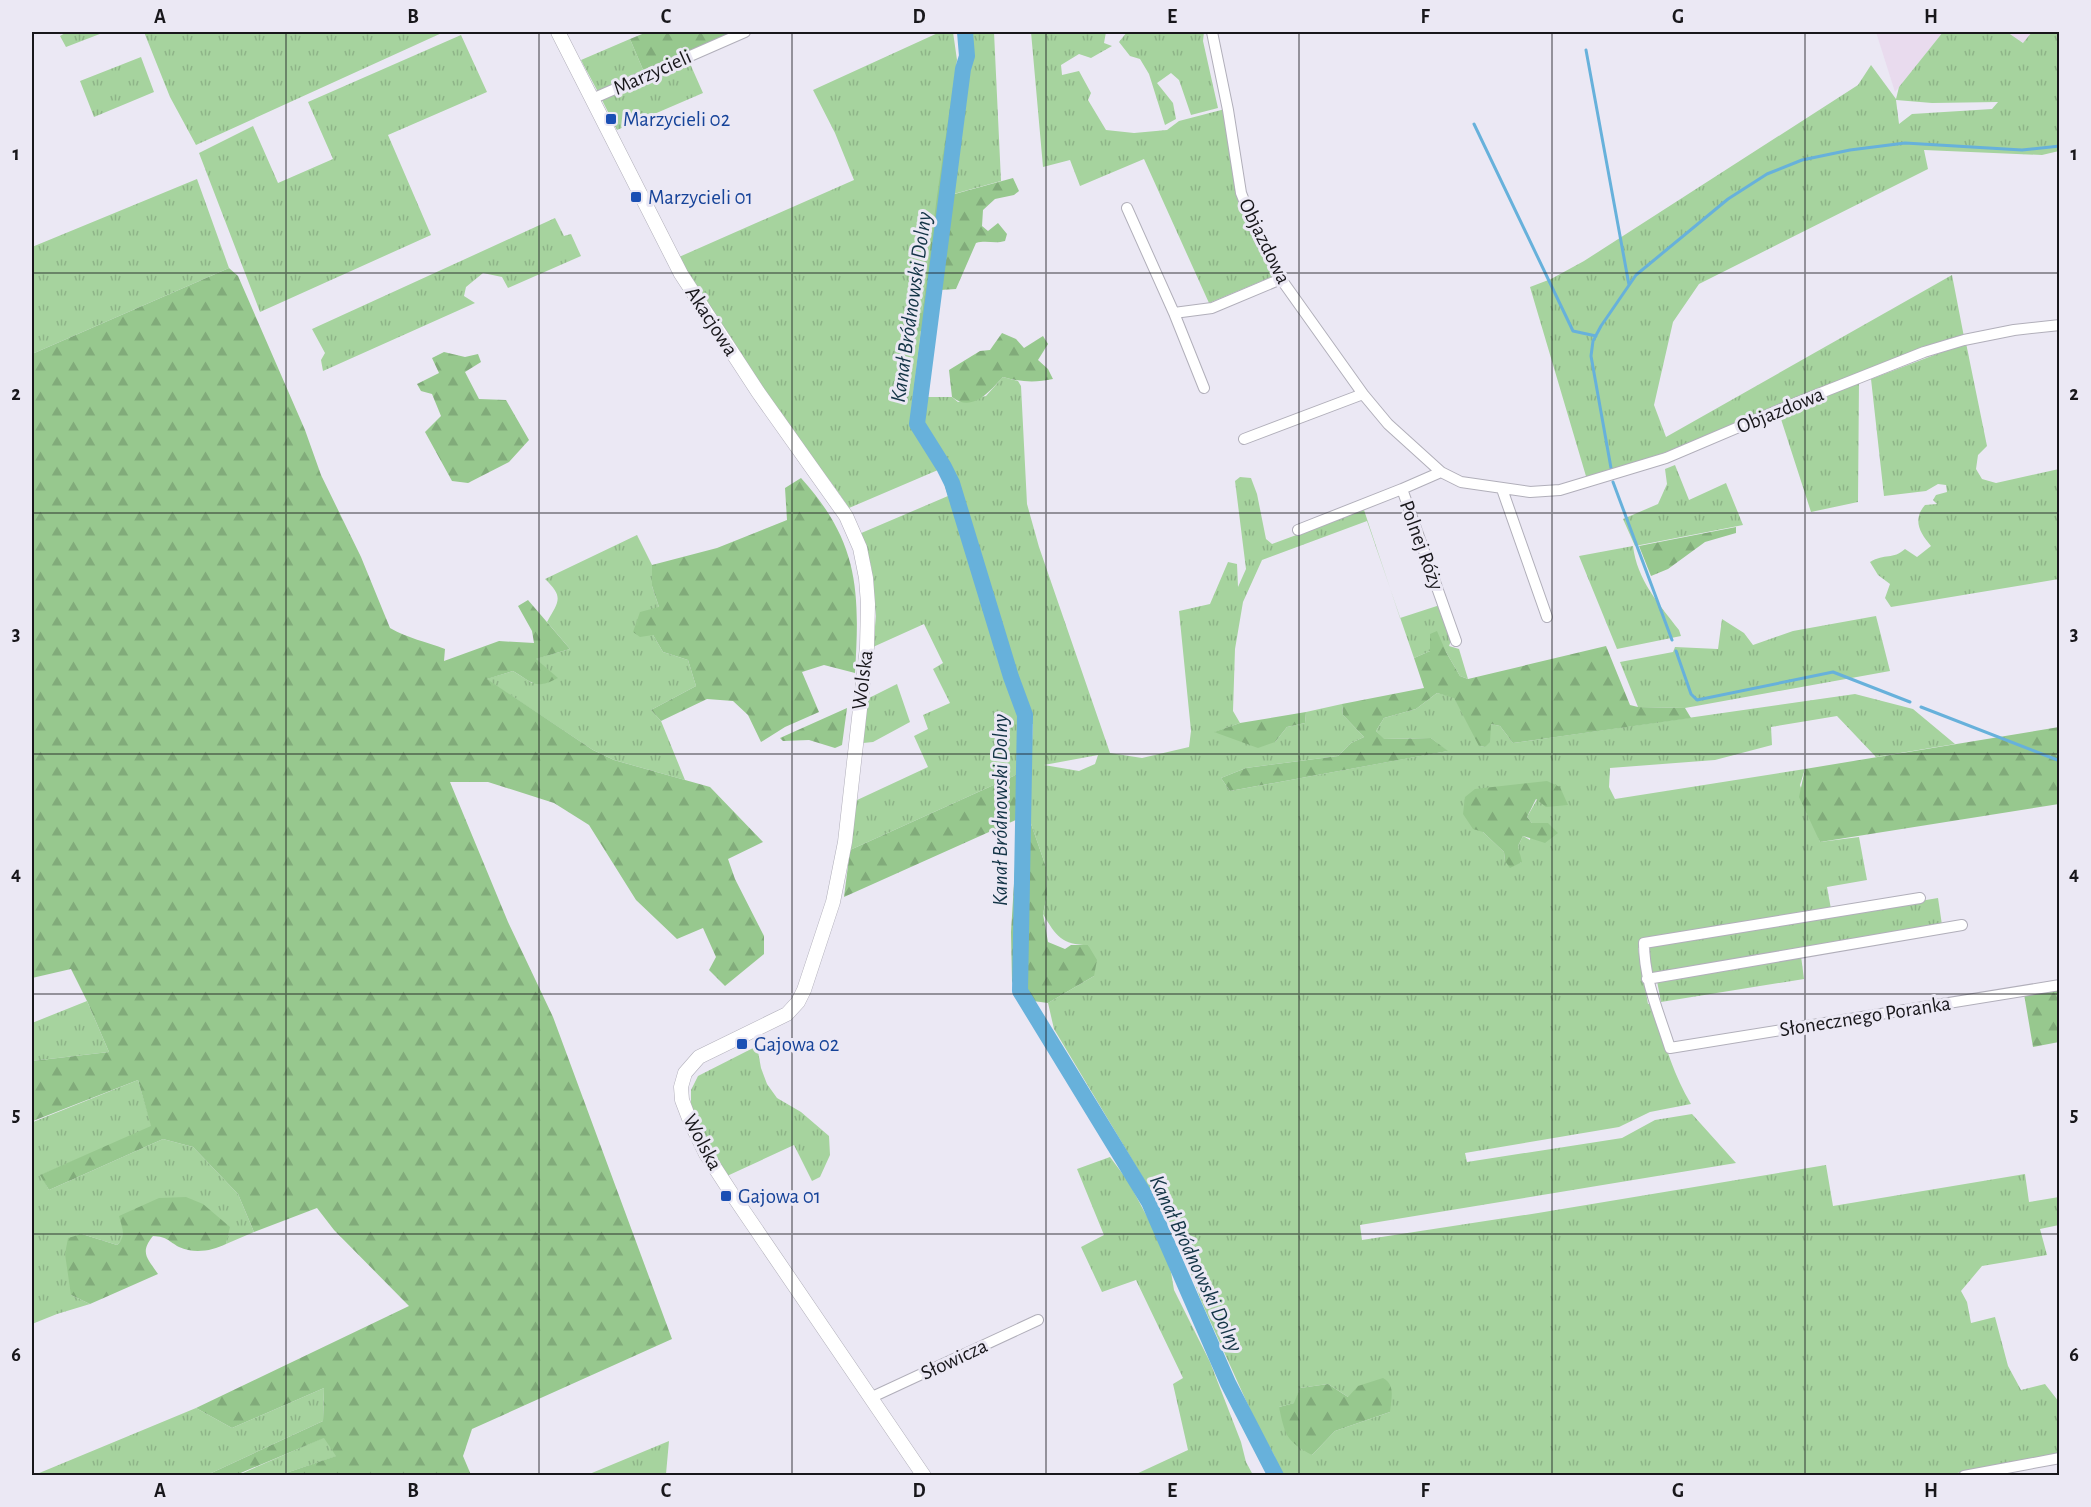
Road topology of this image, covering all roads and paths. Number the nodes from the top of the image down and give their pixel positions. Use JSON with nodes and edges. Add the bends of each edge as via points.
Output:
{"nodes":[{"id":1,"x":558,"y":32,"type":"edge"},
{"id":2,"x":745,"y":32,"type":"edge"},
{"id":3,"x":1212,"y":32,"type":"edge"},
{"id":4,"x":592,"y":99,"type":"junction"},
{"id":5,"x":1127,"y":208,"type":"dead end"},
{"id":6,"x":1281,"y":279,"type":"junction"},
{"id":7,"x":1174,"y":313,"type":"junction"},
{"id":8,"x":2060,"y":325,"type":"edge"},
{"id":9,"x":1203,"y":388,"type":"dead end"},
{"id":10,"x":1363,"y":394,"type":"junction"},
{"id":11,"x":1244,"y":439,"type":"dead end"},
{"id":12,"x":1441,"y":472,"type":"junction"},
{"id":13,"x":1402,"y":489,"type":"junction"},
{"id":14,"x":1502,"y":489,"type":"junction"},
{"id":15,"x":1298,"y":530,"type":"dead end"},
{"id":16,"x":868,"y":604,"type":"joint"},
{"id":17,"x":1547,"y":617,"type":"dead end"},
{"id":18,"x":1456,"y":641,"type":"dead end"},
{"id":19,"x":1920,"y":898,"type":"dead end"},
{"id":20,"x":1962,"y":925,"type":"dead end"},
{"id":21,"x":1647,"y":979,"type":"junction"},
{"id":22,"x":2060,"y":985,"type":"edge"},
{"id":23,"x":1038,"y":1320,"type":"dead end"},
{"id":24,"x":870,"y":1398,"type":"junction"},
{"id":25,"x":2060,"y":1458,"type":"edge"},
{"id":26,"x":924,"y":1476,"type":"edge"},
{"id":27,"x":1964,"y":1476,"type":"edge"}],
"edges":[{"from":1,"to":4,"type":"street","name":"Akacjowa"},
{"from":2,"to":4,"type":"street","name":"Marzycieli"},
{"from":3,"to":6,"type":"street","name":"Objazdowa","via":[[1241,194]]},
{"from":4,"to":16,"type":"street","name":"Akacjowa","via":[[681,274],[846,516],[860,548]]},
{"from":5,"to":7,"type":"street"},
{"from":6,"to":7,"type":"street","via":[[1212,308]]},
{"from":6,"to":10,"type":"street","name":"Objazdowa"},
{"from":7,"to":9,"type":"street"},
{"from":8,"to":14,"type":"street","name":"Objazdowa","via":[[1964,340],[1924,352],[1666,458],[1580,485],[1530,492]]},
{"from":10,"to":11,"type":"street"},
{"from":10,"to":12,"type":"street","name":"Objazdowa","via":[[1388,424]]},
{"from":12,"to":13,"type":"street","name":"Polnej Róży"},
{"from":12,"to":14,"type":"street","name":"Objazdowa","via":[[1461,482]]},
{"from":13,"to":15,"type":"street"},
{"from":13,"to":18,"type":"street","name":"Polnej Róży"},
{"from":14,"to":17,"type":"street"},
{"from":16,"to":24,"type":"street","name":"Wolska","via":[[865,666],[842,862],[804,990],[787,1014],[699,1057],[685,1073],[681,1087],[682,1100],[706,1154]]},
{"from":19,"to":21,"type":"street","via":[[1644,943]]},
{"from":20,"to":21,"type":"street"},
{"from":21,"to":22,"type":"street","name":"Słonecznego Poranka","via":[[1670,1048]]},
{"from":23,"to":24,"type":"street","name":"Słowicza"},
{"from":24,"to":26,"type":"street","name":"Wolska"},
{"from":25,"to":27,"type":"street"}]}
